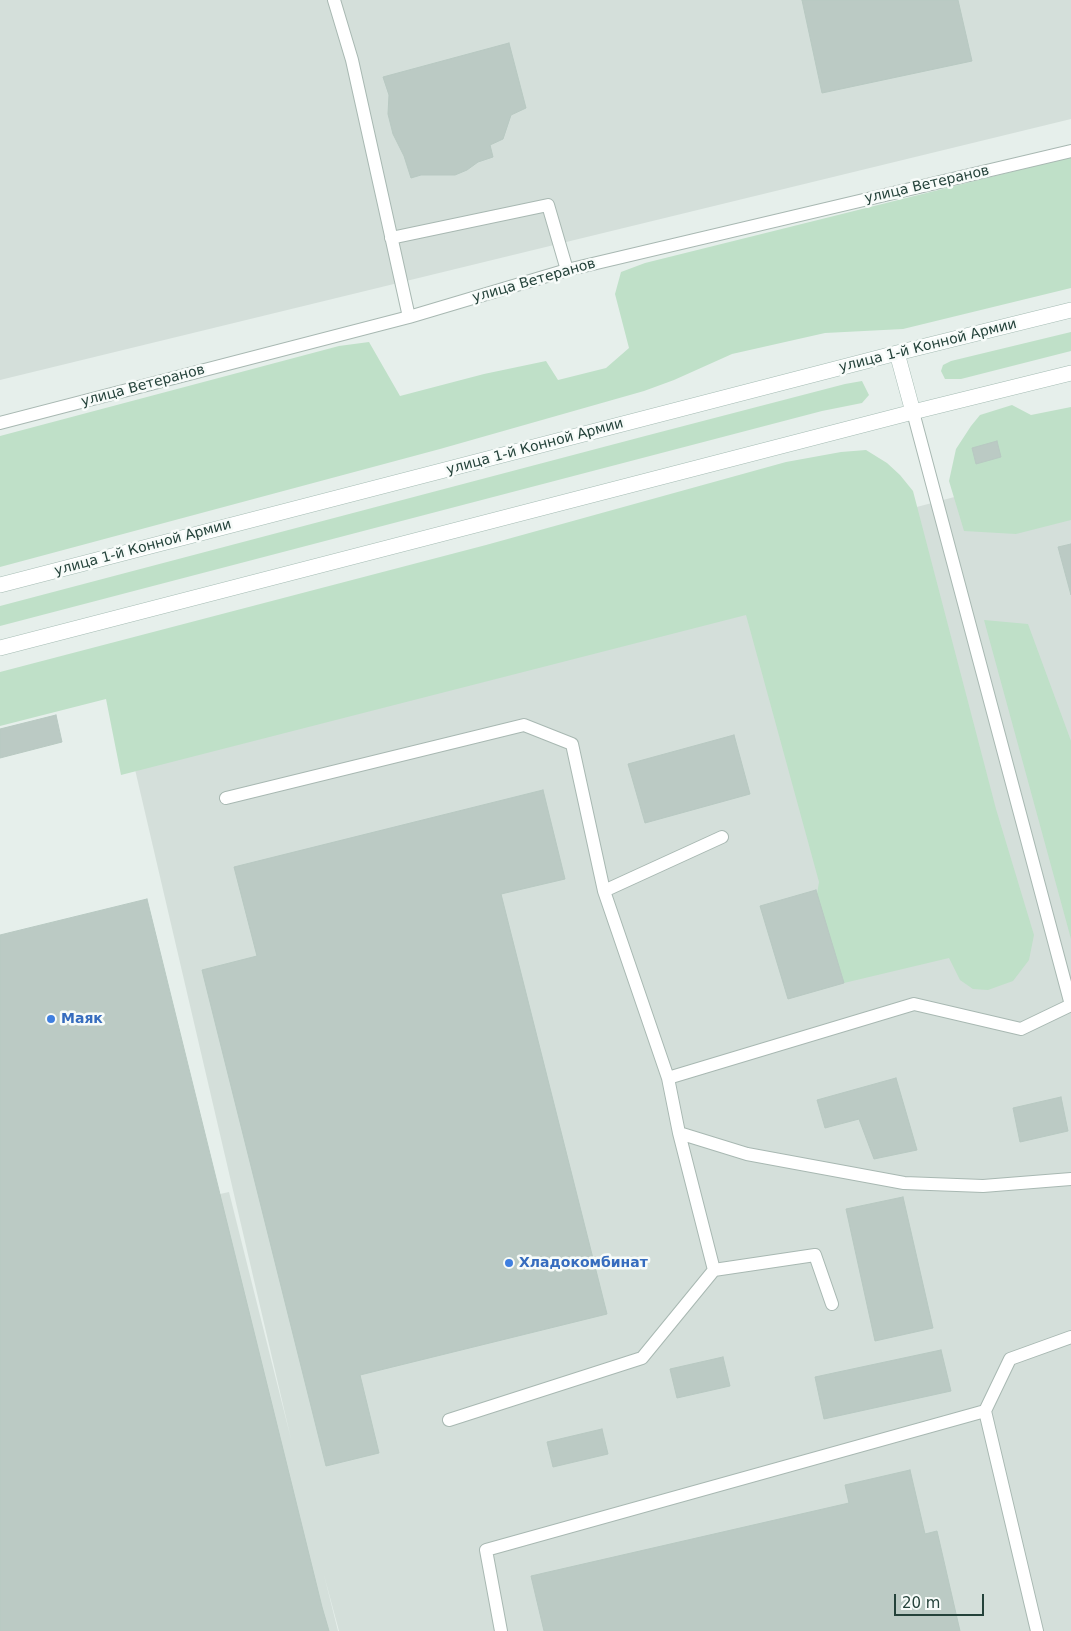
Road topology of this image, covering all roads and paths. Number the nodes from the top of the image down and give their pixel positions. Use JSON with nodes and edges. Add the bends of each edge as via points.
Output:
{"nodes":[{"id":1,"x":334,"y":0,"type":"edge"},
{"id":2,"x":1071,"y":151,"type":"edge"},
{"id":3,"x":391,"y":238,"type":"junction"},
{"id":4,"x":568,"y":270,"type":"junction"},
{"id":5,"x":1071,"y":310,"type":"edge"},
{"id":6,"x":409,"y":317,"type":"junction"},
{"id":7,"x":897,"y":353,"type":"junction"},
{"id":8,"x":1071,"y":373,"type":"edge"},
{"id":9,"x":913,"y":412,"type":"junction"},
{"id":10,"x":0,"y":423,"type":"edge"},
{"id":11,"x":0,"y":585,"type":"edge"},
{"id":12,"x":0,"y":648,"type":"edge"},
{"id":13,"x":226,"y":798,"type":"dead end"},
{"id":14,"x":722,"y":837,"type":"dead end"},
{"id":15,"x":604,"y":891,"type":"junction"},
{"id":16,"x":1071,"y":1005,"type":"edge"},
{"id":17,"x":668,"y":1078,"type":"junction"},
{"id":18,"x":679,"y":1133,"type":"junction"},
{"id":19,"x":1071,"y":1179,"type":"edge"},
{"id":20,"x":714,"y":1270,"type":"junction"},
{"id":21,"x":832,"y":1304,"type":"dead end"},
{"id":22,"x":1071,"y":1338,"type":"edge"},
{"id":23,"x":985,"y":1411,"type":"junction"},
{"id":24,"x":450,"y":1420,"type":"dead end"},
{"id":25,"x":501,"y":1631,"type":"edge"},
{"id":26,"x":1037,"y":1631,"type":"edge"}],
"edges":[{"from":1,"to":3,"type":"lane","via":[[352,60]]},
{"from":2,"to":4,"type":"lane","name":"улица Ветеранов"},
{"from":3,"to":4,"type":"lane","via":[[548,205]]},
{"from":3,"to":6,"type":"lane"},
{"from":4,"to":6,"type":"lane","name":"улица Ветеранов"},
{"from":5,"to":7,"type":"main road","name":"улица 1-й Конной Армии"},
{"from":6,"to":10,"type":"lane","name":"улица Ветеранов"},
{"from":7,"to":9,"type":"main road"},
{"from":7,"to":11,"type":"main road","name":"улица 1-й Конной Армии"},
{"from":8,"to":9,"type":"main road"},
{"from":9,"to":12,"type":"main road"},
{"from":9,"to":16,"type":"lane"},
{"from":13,"to":15,"type":"lane","via":[[524,725],[572,744]]},
{"from":14,"to":15,"type":"lane"},
{"from":15,"to":17,"type":"lane"},
{"from":16,"to":17,"type":"lane","via":[[1021,1029],[914,1004]]},
{"from":17,"to":18,"type":"lane"},
{"from":18,"to":19,"type":"lane","via":[[747,1154],[904,1183],[983,1186]]},
{"from":18,"to":20,"type":"lane"},
{"from":20,"to":21,"type":"lane","via":[[815,1255]]},
{"from":20,"to":24,"type":"lane","via":[[642,1358]]},
{"from":22,"to":23,"type":"lane","via":[[1010,1359]]},
{"from":23,"to":25,"type":"lane","via":[[486,1550]]},
{"from":23,"to":26,"type":"lane"}]}
